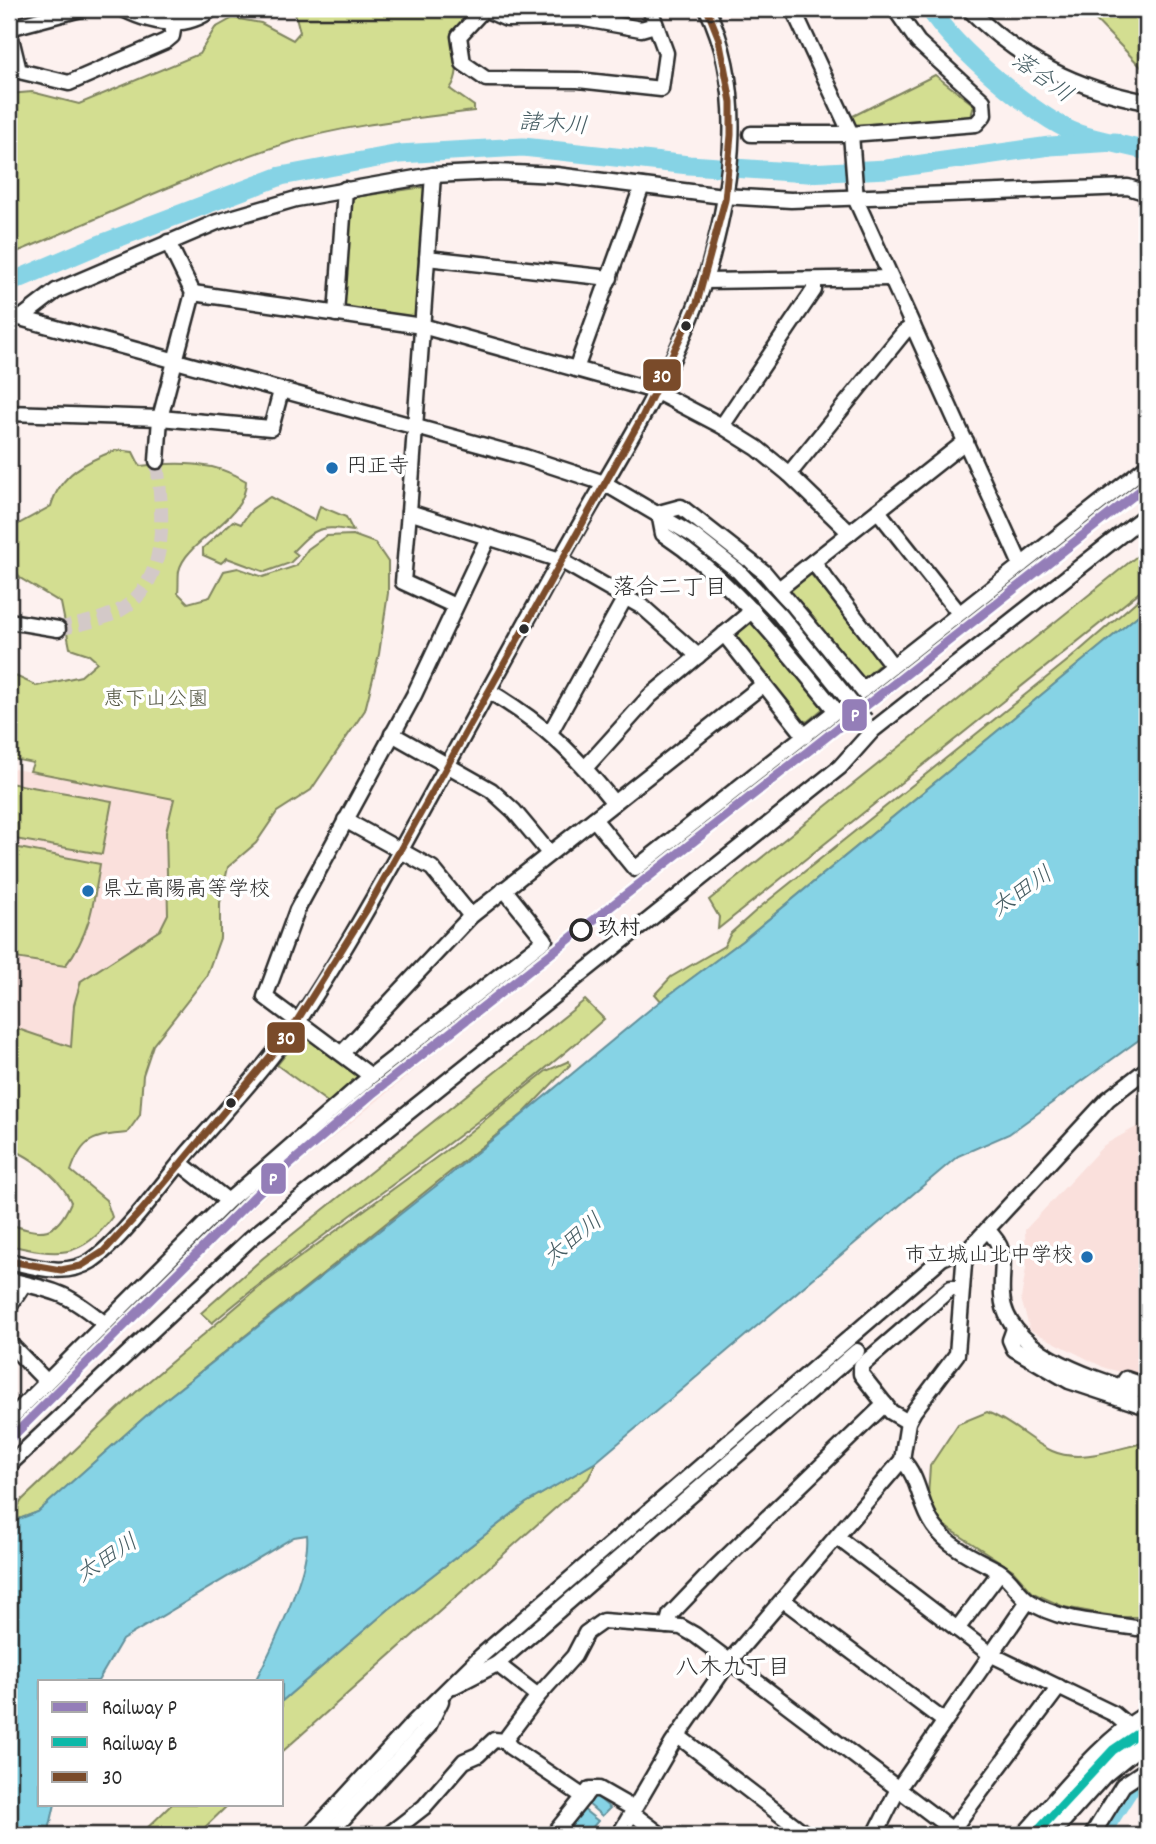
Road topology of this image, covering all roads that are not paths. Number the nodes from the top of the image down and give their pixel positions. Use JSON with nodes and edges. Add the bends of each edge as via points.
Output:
{"nodes":[{"id":1,"x":81,"y":9,"type":"edge"},
{"id":2,"x":123,"y":9,"type":"edge"},
{"id":3,"x":212,"y":9,"type":"edge"},
{"id":4,"x":650,"y":9,"type":"edge"},
{"id":5,"x":707,"y":9,"type":"edge"},
{"id":6,"x":793,"y":9,"type":"edge"},
{"id":7,"x":895,"y":9,"type":"edge"},
{"id":8,"x":969,"y":9,"type":"edge"},
{"id":9,"x":581,"y":13,"type":"edge"},
{"id":10,"x":174,"y":24,"type":"junction"},
{"id":11,"x":655,"y":25,"type":"junction"},
{"id":12,"x":9,"y":29,"type":"edge"},
{"id":13,"x":1147,"y":102,"type":"edge"},
{"id":14,"x":751,"y":134,"type":"dead end"},
{"id":15,"x":851,"y":139,"type":"junction"},
{"id":16,"x":433,"y":175,"type":"junction"},
{"id":17,"x":642,"y":186,"type":"junction"},
{"id":18,"x":345,"y":189,"type":"junction"},
{"id":19,"x":724,"y":192,"type":"junction"},
{"id":20,"x":1147,"y":193,"type":"edge"},
{"id":21,"x":856,"y":196,"type":"junction"},
{"id":22,"x":168,"y":242,"type":"junction"},
{"id":23,"x":427,"y":258,"type":"junction"},
{"id":24,"x":610,"y":278,"type":"junction"},
{"id":25,"x":891,"y":278,"type":"junction"},
{"id":26,"x":814,"y":280,"type":"junction"},
{"id":27,"x":704,"y":281,"type":"junction"},
{"id":28,"x":193,"y":293,"type":"junction"},
{"id":29,"x":336,"y":314,"type":"junction"},
{"id":30,"x":15,"y":317,"type":"edge"},
{"id":31,"x":422,"y":326,"type":"junction"},
{"id":32,"x":913,"y":326,"type":"junction"},
{"id":33,"x":175,"y":362,"type":"junction"},
{"id":34,"x":576,"y":369,"type":"junction"},
{"id":35,"x":281,"y":391,"type":"junction"},
{"id":36,"x":654,"y":391,"type":"junction"},
{"id":37,"x":9,"y":413,"type":"edge"},
{"id":38,"x":160,"y":418,"type":"junction"},
{"id":39,"x":722,"y":426,"type":"junction"},
{"id":40,"x":414,"y":427,"type":"junction"},
{"id":41,"x":965,"y":442,"type":"junction"},
{"id":42,"x":157,"y":461,"type":"tunnel mouth"},
{"id":43,"x":1147,"y":466,"type":"edge"},
{"id":44,"x":789,"y":474,"type":"junction"},
{"id":45,"x":604,"y":483,"type":"junction"},
{"id":46,"x":878,"y":511,"type":"junction"},
{"id":47,"x":409,"y":512,"type":"junction"},
{"id":48,"x":659,"y":513,"type":"junction"},
{"id":49,"x":1147,"y":514,"type":"edge"},
{"id":50,"x":850,"y":533,"type":"junction"},
{"id":51,"x":488,"y":538,"type":"junction"},
{"id":52,"x":560,"y":560,"type":"junction"},
{"id":53,"x":813,"y":562,"type":"junction"},
{"id":54,"x":1021,"y":565,"type":"junction"},
{"id":55,"x":780,"y":588,"type":"junction"},
{"id":56,"x":625,"y":596,"type":"junction"},
{"id":57,"x":455,"y":606,"type":"junction"},
{"id":58,"x":753,"y":610,"type":"junction"},
{"id":59,"x":959,"y":613,"type":"junction"},
{"id":60,"x":9,"y":621,"type":"edge"},
{"id":61,"x":58,"y":629,"type":"tunnel mouth"},
{"id":62,"x":724,"y":634,"type":"junction"},
{"id":63,"x":698,"y":656,"type":"junction"},
{"id":64,"x":892,"y":665,"type":"junction"},
{"id":65,"x":764,"y":684,"type":"junction"},
{"id":66,"x":863,"y":690,"type":"junction"},
{"id":67,"x":489,"y":691,"type":"junction"},
{"id":68,"x":836,"y":711,"type":"junction"},
{"id":69,"x":869,"y":725,"type":"junction"},
{"id":70,"x":551,"y":731,"type":"junction"},
{"id":71,"x":392,"y":734,"type":"junction"},
{"id":72,"x":805,"y":736,"type":"junction"},
{"id":73,"x":448,"y":765,"type":"junction"},
{"id":74,"x":586,"y":767,"type":"junction"},
{"id":75,"x":614,"y":803,"type":"junction"},
{"id":76,"x":594,"y":819,"type":"junction"},
{"id":77,"x":345,"y":820,"type":"junction"},
{"id":78,"x":400,"y":851,"type":"junction"},
{"id":79,"x":549,"y":853,"type":"junction"},
{"id":80,"x":504,"y":889,"type":"junction"},
{"id":81,"x":471,"y":916,"type":"junction"},
{"id":82,"x":298,"y":1021,"type":"junction"},
{"id":83,"x":343,"y":1052,"type":"junction"},
{"id":84,"x":1147,"y":1069,"type":"edge"},
{"id":85,"x":371,"y":1076,"type":"junction"},
{"id":86,"x":180,"y":1163,"type":"junction"},
{"id":87,"x":228,"y":1201,"type":"junction"},
{"id":88,"x":987,"y":1230,"type":"junction"},
{"id":89,"x":967,"y":1254,"type":"junction"},
{"id":90,"x":9,"y":1261,"type":"edge"},
{"id":91,"x":9,"y":1280,"type":"edge"},
{"id":92,"x":962,"y":1280,"type":"junction"},
{"id":93,"x":24,"y":1284,"type":"junction"},
{"id":94,"x":9,"y":1307,"type":"edge"},
{"id":95,"x":105,"y":1324,"type":"junction"},
{"id":96,"x":1014,"y":1329,"type":"junction"},
{"id":97,"x":9,"y":1343,"type":"edge"},
{"id":98,"x":857,"y":1351,"type":"dead end"},
{"id":99,"x":46,"y":1381,"type":"junction"},
{"id":100,"x":1134,"y":1392,"type":"edge"},
{"id":101,"x":885,"y":1404,"type":"junction"},
{"id":102,"x":1147,"y":1407,"type":"edge"},
{"id":103,"x":9,"y":1420,"type":"edge"},
{"id":104,"x":908,"y":1422,"type":"junction"},
{"id":105,"x":902,"y":1460,"type":"junction"},
{"id":106,"x":9,"y":1465,"type":"edge"},
{"id":107,"x":838,"y":1538,"type":"junction"},
{"id":108,"x":1000,"y":1572,"type":"junction"},
{"id":109,"x":783,"y":1600,"type":"junction"},
{"id":110,"x":1028,"y":1601,"type":"junction"},
{"id":111,"x":667,"y":1626,"type":"junction"},
{"id":112,"x":1147,"y":1627,"type":"edge"},
{"id":113,"x":957,"y":1629,"type":"junction"},
{"id":114,"x":990,"y":1654,"type":"junction"},
{"id":115,"x":729,"y":1662,"type":"junction"},
{"id":116,"x":497,"y":1664,"type":"junction"},
{"id":117,"x":1059,"y":1687,"type":"junction"},
{"id":118,"x":447,"y":1689,"type":"junction"},
{"id":119,"x":538,"y":1696,"type":"junction"},
{"id":120,"x":1147,"y":1713,"type":"edge"},
{"id":121,"x":944,"y":1721,"type":"junction"},
{"id":122,"x":1127,"y":1726,"type":"junction"},
{"id":123,"x":678,"y":1736,"type":"junction"},
{"id":124,"x":1147,"y":1738,"type":"edge"},
{"id":125,"x":506,"y":1741,"type":"junction"},
{"id":126,"x":1147,"y":1769,"type":"edge"},
{"id":127,"x":898,"y":1788,"type":"junction"},
{"id":128,"x":584,"y":1797,"type":"junction"},
{"id":129,"x":633,"y":1811,"type":"junction"},
{"id":130,"x":955,"y":1833,"type":"edge"},
{"id":131,"x":310,"y":1835,"type":"edge"},
{"id":132,"x":328,"y":1835,"type":"edge"},
{"id":133,"x":388,"y":1835,"type":"edge"},
{"id":134,"x":553,"y":1835,"type":"edge"},
{"id":135,"x":619,"y":1835,"type":"edge"},
{"id":136,"x":661,"y":1835,"type":"edge"},
{"id":137,"x":807,"y":1835,"type":"edge"},
{"id":138,"x":875,"y":1835,"type":"edge"},
{"id":139,"x":1023,"y":1835,"type":"edge"},
{"id":140,"x":1048,"y":1835,"type":"edge"},
{"id":141,"x":1092,"y":1835,"type":"edge"}],
"edges":[{"from":1,"to":12,"type":"street"},
{"from":2,"to":10,"type":"street"},
{"from":3,"to":10,"type":"street","via":[[199,20]]},
{"from":4,"to":11,"type":"street"},
{"from":5,"to":19,"type":"street","via":[[726,61],[733,114]]},
{"from":6,"to":15,"type":"street"},
{"from":7,"to":15,"type":"street","via":[[918,42],[983,101],[984,115],[976,124]]},
{"from":8,"to":13,"type":"street","via":[[1040,66],[1082,86]]},
{"from":9,"to":11,"type":"street","via":[[641,29]]},
{"from":9,"to":11,"type":"street","via":[[507,19],[484,9],[459,36],[463,63],[486,79],[578,80],[661,89],[666,53]]},
{"from":10,"to":12,"type":"street","via":[[166,41],[69,83],[19,71]]},
{"from":14,"to":15,"type":"street"},
{"from":15,"to":21,"type":"street"},
{"from":16,"to":17,"type":"street","via":[[556,175]]},
{"from":16,"to":18,"type":"street"},
{"from":16,"to":23,"type":"street"},
{"from":17,"to":19,"type":"street"},
{"from":17,"to":24,"type":"street"},
{"from":18,"to":22,"type":"street","via":[[217,222]]},
{"from":18,"to":29,"type":"street"},
{"from":19,"to":21,"type":"street"},
{"from":19,"to":27,"type":"street"},
{"from":20,"to":21,"type":"street","via":[[1128,187]]},
{"from":21,"to":25,"type":"street"},
{"from":22,"to":28,"type":"street"},
{"from":22,"to":30,"type":"street","via":[[56,291]]},
{"from":23,"to":24,"type":"street"},
{"from":23,"to":31,"type":"street"},
{"from":24,"to":34,"type":"street"},
{"from":25,"to":26,"type":"street"},
{"from":25,"to":32,"type":"street"},
{"from":26,"to":27,"type":"street"},
{"from":26,"to":39,"type":"street","via":[[814,290]]},
{"from":27,"to":36,"type":"street","via":[[688,325]]},
{"from":28,"to":29,"type":"street"},
{"from":28,"to":33,"type":"street"},
{"from":29,"to":31,"type":"street"},
{"from":30,"to":33,"type":"street"},
{"from":31,"to":34,"type":"street"},
{"from":31,"to":40,"type":"street"},
{"from":32,"to":41,"type":"street"},
{"from":32,"to":44,"type":"street"},
{"from":33,"to":35,"type":"street"},
{"from":33,"to":38,"type":"street"},
{"from":34,"to":36,"type":"street"},
{"from":35,"to":38,"type":"street","via":[[271,428]]},
{"from":35,"to":40,"type":"street"},
{"from":36,"to":39,"type":"street"},
{"from":36,"to":45,"type":"street"},
{"from":37,"to":38,"type":"street"},
{"from":38,"to":42,"type":"street"},
{"from":39,"to":44,"type":"street"},
{"from":40,"to":45,"type":"street"},
{"from":40,"to":47,"type":"street"},
{"from":41,"to":46,"type":"street"},
{"from":41,"to":54,"type":"street"},
{"from":43,"to":54,"type":"street"},
{"from":44,"to":50,"type":"street"},
{"from":45,"to":48,"type":"street"},
{"from":45,"to":52,"type":"street"},
{"from":46,"to":50,"type":"street"},
{"from":46,"to":59,"type":"street"},
{"from":47,"to":51,"type":"street"},
{"from":47,"to":57,"type":"street","via":[[404,582]]},
{"from":48,"to":55,"type":"street","via":[[681,507]]},
{"from":48,"to":58,"type":"street","via":[[663,534],[720,576]]},
{"from":48,"to":69,"type":"street","bridge":true,"via":[[738,571]]},
{"from":49,"to":69,"type":"street"},
{"from":50,"to":53,"type":"street"},
{"from":51,"to":52,"type":"street"},
{"from":51,"to":57,"type":"street"},
{"from":52,"to":56,"type":"street"},
{"from":52,"to":67,"type":"street"},
{"from":53,"to":55,"type":"street"},
{"from":53,"to":64,"type":"street"},
{"from":54,"to":59,"type":"street"},
{"from":55,"to":66,"type":"street"},
{"from":56,"to":63,"type":"street"},
{"from":56,"to":70,"type":"street"},
{"from":57,"to":71,"type":"street"},
{"from":58,"to":62,"type":"street"},
{"from":58,"to":68,"type":"street"},
{"from":59,"to":64,"type":"street"},
{"from":60,"to":61,"type":"street"},
{"from":62,"to":63,"type":"street"},
{"from":62,"to":65,"type":"street"},
{"from":63,"to":74,"type":"street","via":[[650,696]]},
{"from":64,"to":66,"type":"street"},
{"from":65,"to":72,"type":"street"},
{"from":65,"to":75,"type":"street"},
{"from":66,"to":68,"type":"street"},
{"from":67,"to":70,"type":"street"},
{"from":67,"to":73,"type":"street"},
{"from":68,"to":72,"type":"street"},
{"from":69,"to":106,"type":"street","via":[[840,767],[251,1238]]},
{"from":70,"to":74,"type":"street"},
{"from":71,"to":73,"type":"street"},
{"from":71,"to":77,"type":"street"},
{"from":72,"to":76,"type":"street","via":[[635,869]]},
{"from":73,"to":78,"type":"street"},
{"from":73,"to":79,"type":"street","via":[[491,790]]},
{"from":74,"to":75,"type":"street"},
{"from":75,"to":76,"type":"street"},
{"from":76,"to":79,"type":"street"},
{"from":77,"to":78,"type":"street"},
{"from":77,"to":82,"type":"street","via":[[297,910],[265,997]]},
{"from":78,"to":81,"type":"street","via":[[432,868]]},
{"from":78,"to":82,"type":"street"},
{"from":79,"to":80,"type":"street"},
{"from":80,"to":81,"type":"street"},
{"from":80,"to":85,"type":"street","via":[[545,940]]},
{"from":81,"to":83,"type":"street"},
{"from":82,"to":83,"type":"street"},
{"from":82,"to":86,"type":"street"},
{"from":83,"to":85,"type":"street"},
{"from":84,"to":88,"type":"street","via":[[1108,1099]]},
{"from":85,"to":87,"type":"street"},
{"from":86,"to":87,"type":"street"},
{"from":86,"to":90,"type":"street","via":[[89,1263],[69,1270]]},
{"from":87,"to":95,"type":"street"},
{"from":88,"to":89,"type":"street"},
{"from":88,"to":96,"type":"street","via":[[1003,1254],[1002,1296]]},
{"from":89,"to":92,"type":"street"},
{"from":89,"to":118,"type":"street","via":[[942,1258]]},
{"from":91,"to":93,"type":"street"},
{"from":92,"to":101,"type":"street","via":[[861,1366],[861,1374]]},
{"from":92,"to":104,"type":"street","via":[[957,1354]]},
{"from":93,"to":94,"type":"street"},
{"from":93,"to":95,"type":"street","via":[[74,1298]]},
{"from":95,"to":99,"type":"street"},
{"from":96,"to":100,"type":"street","via":[[1053,1358]]},
{"from":96,"to":102,"type":"street","via":[[1010,1340],[1014,1349],[1069,1381]]},
{"from":97,"to":99,"type":"street"},
{"from":98,"to":116,"type":"street"},
{"from":99,"to":103,"type":"street"},
{"from":101,"to":104,"type":"street"},
{"from":101,"to":111,"type":"street","via":[[715,1568],[670,1615]]},
{"from":104,"to":105,"type":"street"},
{"from":105,"to":107,"type":"street"},
{"from":105,"to":108,"type":"street","via":[[914,1472],[918,1497],[934,1527],[953,1546]]},
{"from":107,"to":109,"type":"street"},
{"from":107,"to":113,"type":"street"},
{"from":108,"to":110,"type":"street"},
{"from":108,"to":113,"type":"street"},
{"from":109,"to":115,"type":"street"},
{"from":109,"to":121,"type":"street"},
{"from":110,"to":112,"type":"street","via":[[1048,1611]]},
{"from":110,"to":114,"type":"street"},
{"from":111,"to":115,"type":"street","via":[[695,1635]]},
{"from":111,"to":119,"type":"street","via":[[603,1621],[586,1633],[574,1656]]},
{"from":113,"to":114,"type":"street"},
{"from":114,"to":117,"type":"street"},
{"from":114,"to":121,"type":"street"},
{"from":115,"to":123,"type":"street"},
{"from":115,"to":127,"type":"street"},
{"from":116,"to":118,"type":"street"},
{"from":116,"to":119,"type":"street"},
{"from":117,"to":122,"type":"street","via":[[1114,1714]]},
{"from":117,"to":130,"type":"street"},
{"from":118,"to":131,"type":"street"},
{"from":118,"to":132,"type":"street","via":[[428,1727]]},
{"from":119,"to":125,"type":"street"},
{"from":120,"to":122,"type":"street"},
{"from":121,"to":127,"type":"street"},
{"from":122,"to":139,"type":"street"},
{"from":123,"to":129,"type":"street"},
{"from":123,"to":137,"type":"street"},
{"from":124,"to":140,"type":"main road","via":[[1102,1774]]},
{"from":125,"to":128,"type":"street"},
{"from":125,"to":133,"type":"street","via":[[494,1740],[464,1761],[424,1807]]},
{"from":126,"to":141,"type":"street","via":[[1123,1786]]},
{"from":127,"to":130,"type":"street"},
{"from":127,"to":138,"type":"street"},
{"from":128,"to":129,"type":"street","via":[[590,1789],[599,1789]]},
{"from":128,"to":134,"type":"street"},
{"from":129,"to":135,"type":"street"},
{"from":129,"to":136,"type":"street"}]}
